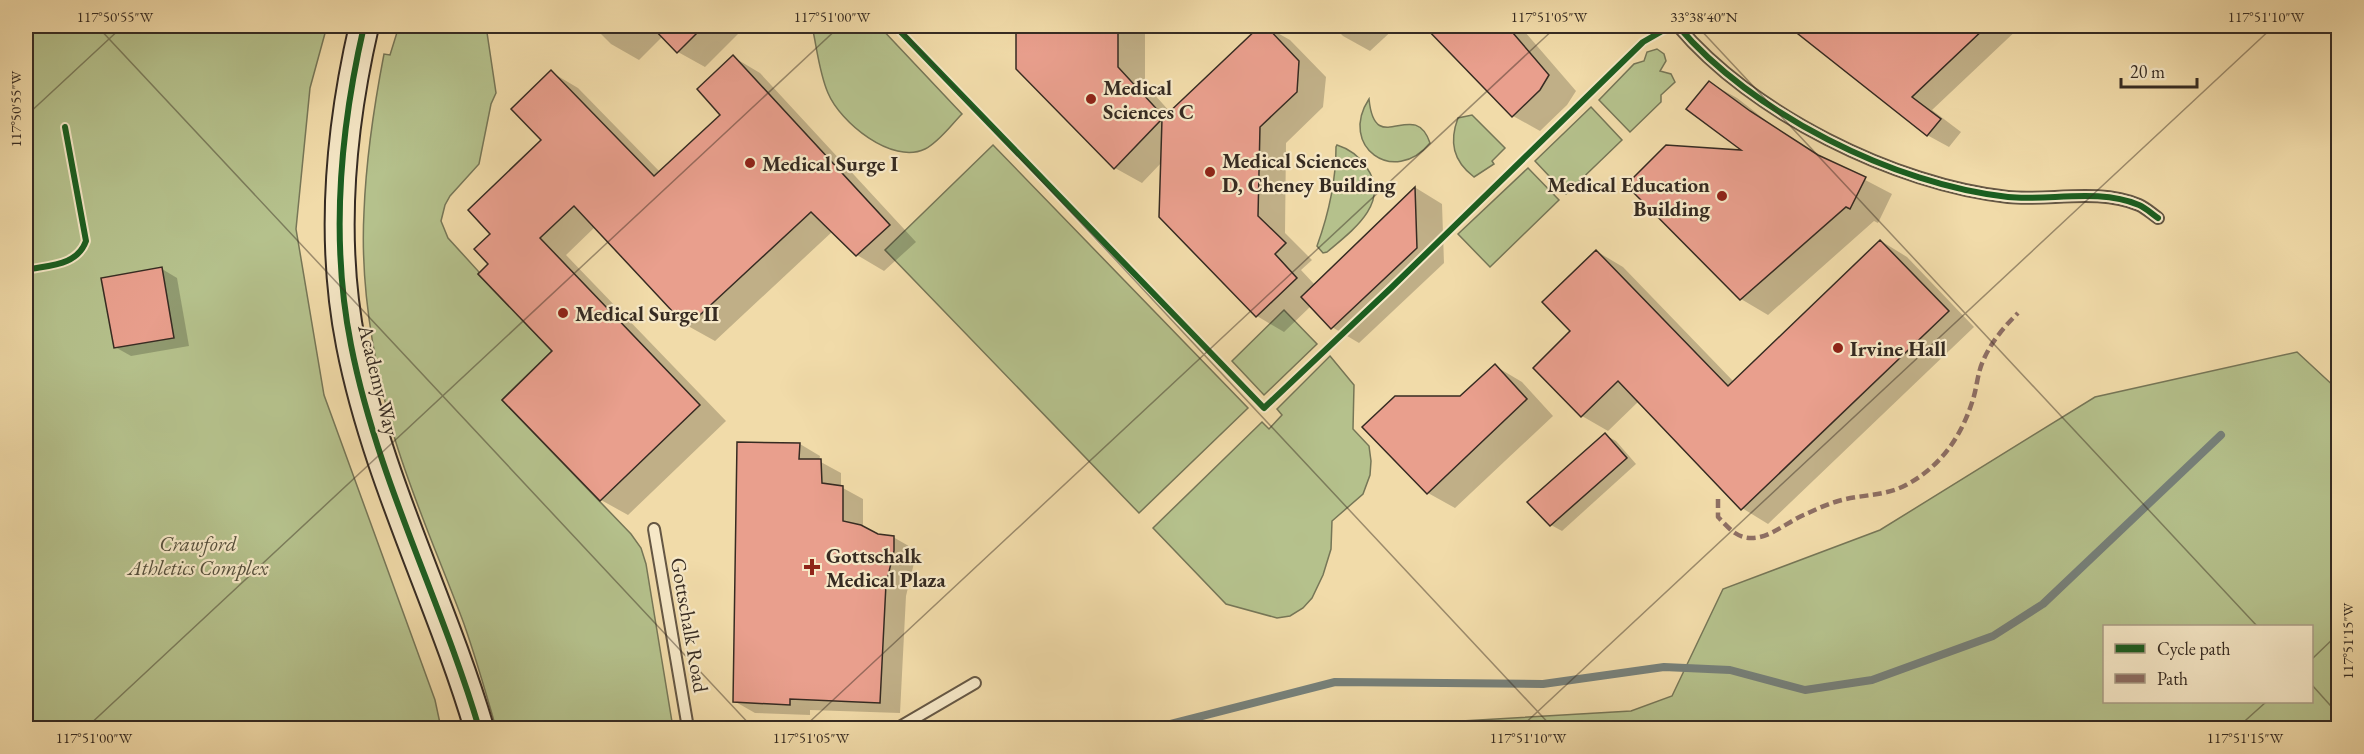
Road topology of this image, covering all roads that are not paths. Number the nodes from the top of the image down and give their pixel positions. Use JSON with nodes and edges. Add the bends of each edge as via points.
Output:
{"nodes":[{"id":1,"x":364,"y":26,"type":"edge"},
{"id":2,"x":1678,"y":26,"type":"edge"},
{"id":3,"x":2158,"y":218,"type":"dead end"},
{"id":4,"x":654,"y":529,"type":"dead end"},
{"id":5,"x":975,"y":683,"type":"dead end"},
{"id":6,"x":479,"y":729,"type":"edge"},
{"id":7,"x":688,"y":729,"type":"edge"},
{"id":8,"x":898,"y":729,"type":"edge"}],
"edges":[{"from":1,"to":6,"type":"street","name":"Academy Way","via":[[352,78],[339,210],[343,292],[351,345],[382,458],[455,653]]},
{"from":2,"to":3,"type":"lane","via":[[1716,65],[1745,87],[1802,125],[1866,159],[1933,182],[2008,197],[2116,200],[2140,205]]},
{"from":4,"to":7,"type":"lane","name":"Gottschalk Road"},
{"from":5,"to":8,"type":"lane"}]}
